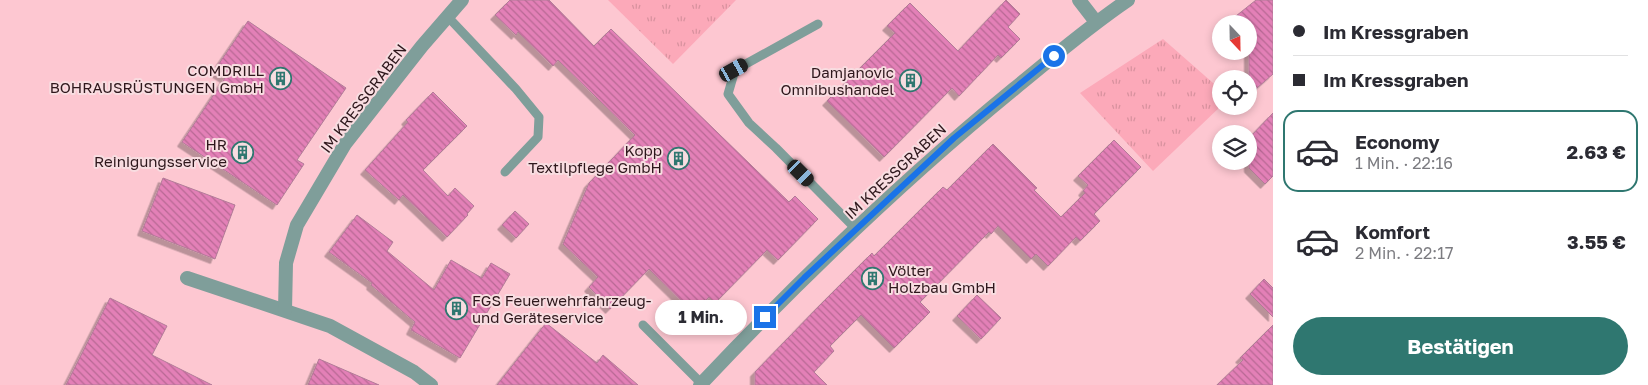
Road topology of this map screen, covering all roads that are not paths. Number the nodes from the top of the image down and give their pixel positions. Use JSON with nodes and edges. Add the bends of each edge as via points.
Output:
{"nodes":[{"id":1,"x":462,"y":0,"type":"edge"},
{"id":2,"x":1079,"y":0,"type":"edge"},
{"id":3,"x":1128,"y":0,"type":"edge"},
{"id":4,"x":448,"y":17,"type":"junction"},
{"id":5,"x":1096,"y":22,"type":"junction"},
{"id":6,"x":818,"y":24,"type":"dead end"},
{"id":7,"x":505,"y":172,"type":"dead end"},
{"id":8,"x":856,"y":229,"type":"junction"},
{"id":9,"x":187,"y":278,"type":"dead end"},
{"id":10,"x":285,"y":310,"type":"junction"},
{"id":11,"x":643,"y":325,"type":"dead end"},
{"id":12,"x":701,"y":384,"type":"edge"},
{"id":13,"x":432,"y":385,"type":"edge"}],
"edges":[{"from":1,"to":4,"type":"street","name":"IM KRESSGRABEN"},
{"from":2,"to":5,"type":"street"},
{"from":3,"to":5,"type":"street","name":"IM KRESSGRABEN"},
{"from":4,"to":7,"type":"lane","via":[[539,116],[538,136]]},
{"from":4,"to":10,"type":"street","name":"IM KRESSGRABEN","via":[[345,144],[298,225],[286,263]]},
{"from":5,"to":8,"type":"street","name":"IM KRESSGRABEN","via":[[954,138]]},
{"from":6,"to":8,"type":"lane","via":[[734,70],[728,94],[749,123]]},
{"from":8,"to":12,"type":"street","name":"IM KRESSGRABEN"},
{"from":9,"to":10,"type":"street"},
{"from":10,"to":13,"type":"street","via":[[330,326]]},
{"from":11,"to":12,"type":"lane"}]}
